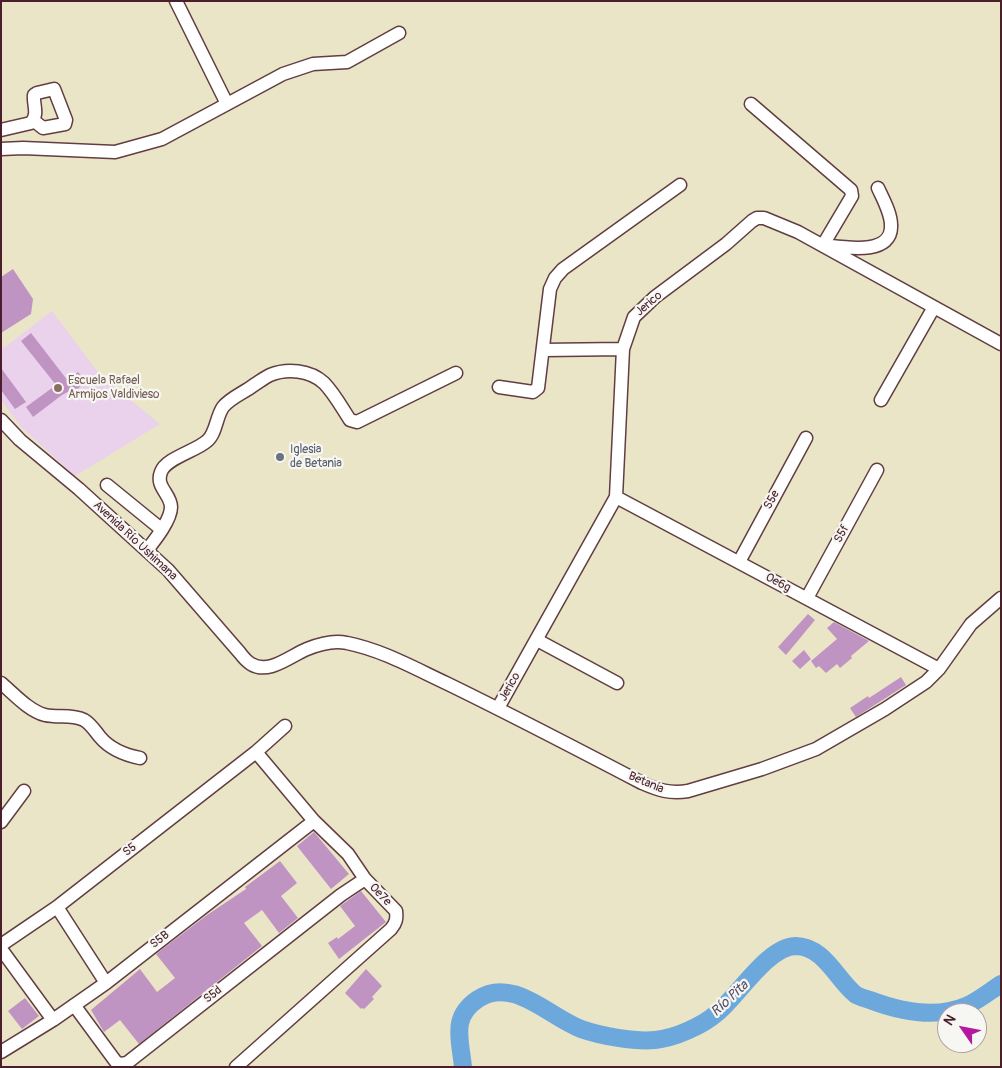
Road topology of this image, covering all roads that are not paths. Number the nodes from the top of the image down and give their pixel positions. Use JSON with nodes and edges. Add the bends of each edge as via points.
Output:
{"nodes":[{"id":1,"x":176,"y":1,"type":"edge"},
{"id":2,"x":399,"y":33,"type":"dead end"},
{"id":3,"x":227,"y":104,"type":"junction"},
{"id":4,"x":751,"y":104,"type":"dead end"},
{"id":5,"x":34,"y":120,"type":"dead end"},
{"id":6,"x":1,"y":130,"type":"edge"},
{"id":7,"x":1,"y":149,"type":"edge"},
{"id":8,"x":680,"y":185,"type":"dead end"},
{"id":9,"x":878,"y":188,"type":"dead end"},
{"id":10,"x":823,"y":246,"type":"junction"},
{"id":11,"x":934,"y":306,"type":"junction"},
{"id":12,"x":1001,"y":344,"type":"edge"},
{"id":13,"x":623,"y":349,"type":"junction"},
{"id":14,"x":543,"y":350,"type":"junction"},
{"id":15,"x":456,"y":373,"type":"dead end"},
{"id":16,"x":499,"y":387,"type":"dead end"},
{"id":17,"x":881,"y":400,"type":"dead end"},
{"id":18,"x":2,"y":423,"type":"edge"},
{"id":19,"x":806,"y":438,"type":"dead end"},
{"id":20,"x":877,"y":470,"type":"dead end"},
{"id":21,"x":107,"y":485,"type":"dead end"},
{"id":22,"x":616,"y":497,"type":"junction"},
{"id":23,"x":162,"y":529,"type":"junction"},
{"id":24,"x":147,"y":550,"type":"junction"},
{"id":25,"x":739,"y":562,"type":"junction"},
{"id":26,"x":807,"y":598,"type":"junction"},
{"id":27,"x":1001,"y":598,"type":"edge"},
{"id":28,"x":536,"y":640,"type":"junction"},
{"id":29,"x":263,"y":667,"type":"joint"},
{"id":30,"x":939,"y":668,"type":"junction"},
{"id":31,"x":1,"y":683,"type":"edge"},
{"id":32,"x":617,"y":683,"type":"dead end"},
{"id":33,"x":498,"y":708,"type":"junction"},
{"id":34,"x":286,"y":726,"type":"dead end"},
{"id":35,"x":256,"y":752,"type":"junction"},
{"id":36,"x":140,"y":758,"type":"dead end"},
{"id":37,"x":24,"y":791,"type":"dead end"},
{"id":38,"x":314,"y":821,"type":"junction"},
{"id":39,"x":1,"y":822,"type":"edge"},
{"id":40,"x":365,"y":879,"type":"junction"},
{"id":41,"x":57,"y":907,"type":"junction"},
{"id":42,"x":1,"y":947,"type":"edge"},
{"id":43,"x":106,"y":983,"type":"junction"},
{"id":44,"x":74,"y":1006,"type":"junction"},
{"id":45,"x":53,"y":1020,"type":"junction"},
{"id":46,"x":1,"y":1052,"type":"edge"},
{"id":47,"x":236,"y":1067,"type":"edge"}],
"edges":[{"from":1,"to":3,"type":"street"},
{"from":2,"to":3,"type":"street","via":[[347,62],[312,64],[283,74]]},
{"from":3,"to":7,"type":"street","via":[[162,139],[115,152]]},
{"from":4,"to":10,"type":"street","via":[[851,190],[852,196]]},
{"from":5,"to":6,"type":"street"},
{"from":8,"to":14,"type":"street","via":[[555,278],[550,289]]},
{"from":9,"to":10,"type":"street","via":[[892,222],[884,241],[871,248]]},
{"from":10,"to":11,"type":"street","name":"Jerico"},
{"from":10,"to":13,"type":"street","name":"Jerico","via":[[773,220],[752,220],[726,244],[639,310]]},
{"from":11,"to":12,"type":"street","name":"Jerico"},
{"from":11,"to":17,"type":"street"},
{"from":13,"to":14,"type":"street"},
{"from":13,"to":22,"type":"street","name":"Jerico"},
{"from":14,"to":16,"type":"street","via":[[538,388],[533,392]]},
{"from":15,"to":23,"type":"street","via":[[357,422],[350,420],[324,383],[310,374],[292,371],[269,376],[226,403],[209,440],[178,457],[160,473],[160,484],[171,508]]},
{"from":18,"to":24,"type":"street","name":"Avenida Río Ushimana"},
{"from":19,"to":25,"type":"street","name":"S5e"},
{"from":20,"to":26,"type":"street","name":"S5f"},
{"from":21,"to":23,"type":"street"},
{"from":22,"to":25,"type":"street","name":"Oe6g"},
{"from":22,"to":28,"type":"street","name":"Jerico"},
{"from":23,"to":24,"type":"street"},
{"from":24,"to":29,"type":"street","name":"Avenida Río Ushimana","via":[[248,662]]},
{"from":25,"to":26,"type":"street","name":"Oe6g"},
{"from":26,"to":30,"type":"street","name":"Oe6g"},
{"from":27,"to":30,"type":"street","name":"Betania","via":[[971,624]]},
{"from":28,"to":32,"type":"street"},
{"from":28,"to":33,"type":"street","name":"Jerico"},
{"from":29,"to":33,"type":"street","name":"Betania","via":[[286,661],[317,645],[345,642],[395,659]]},
{"from":30,"to":33,"type":"street","name":"Betania","via":[[913,692],[816,749],[762,769],[676,793],[660,791],[642,783]]},
{"from":31,"to":36,"type":"street","via":[[37,711],[84,720],[115,749]]},
{"from":34,"to":35,"type":"street","name":"S5"},
{"from":35,"to":38,"type":"street","name":"Oe7e"},
{"from":35,"to":41,"type":"street","name":"S5"},
{"from":37,"to":39,"type":"street"},
{"from":38,"to":40,"type":"street","name":"Oe7e","via":[[348,854]]},
{"from":38,"to":43,"type":"street","name":"S5B"},
{"from":40,"to":44,"type":"street","name":"S5d","via":[[340,895],[127,1063],[116,1062]]},
{"from":40,"to":47,"type":"street","name":"Oe7e","via":[[396,911],[396,922]]},
{"from":41,"to":42,"type":"street","name":"S5"},
{"from":41,"to":43,"type":"street"},
{"from":42,"to":45,"type":"street"},
{"from":43,"to":44,"type":"street","name":"S5B"},
{"from":44,"to":45,"type":"street","name":"S5B"},
{"from":45,"to":46,"type":"street","name":"S5B"}]}
